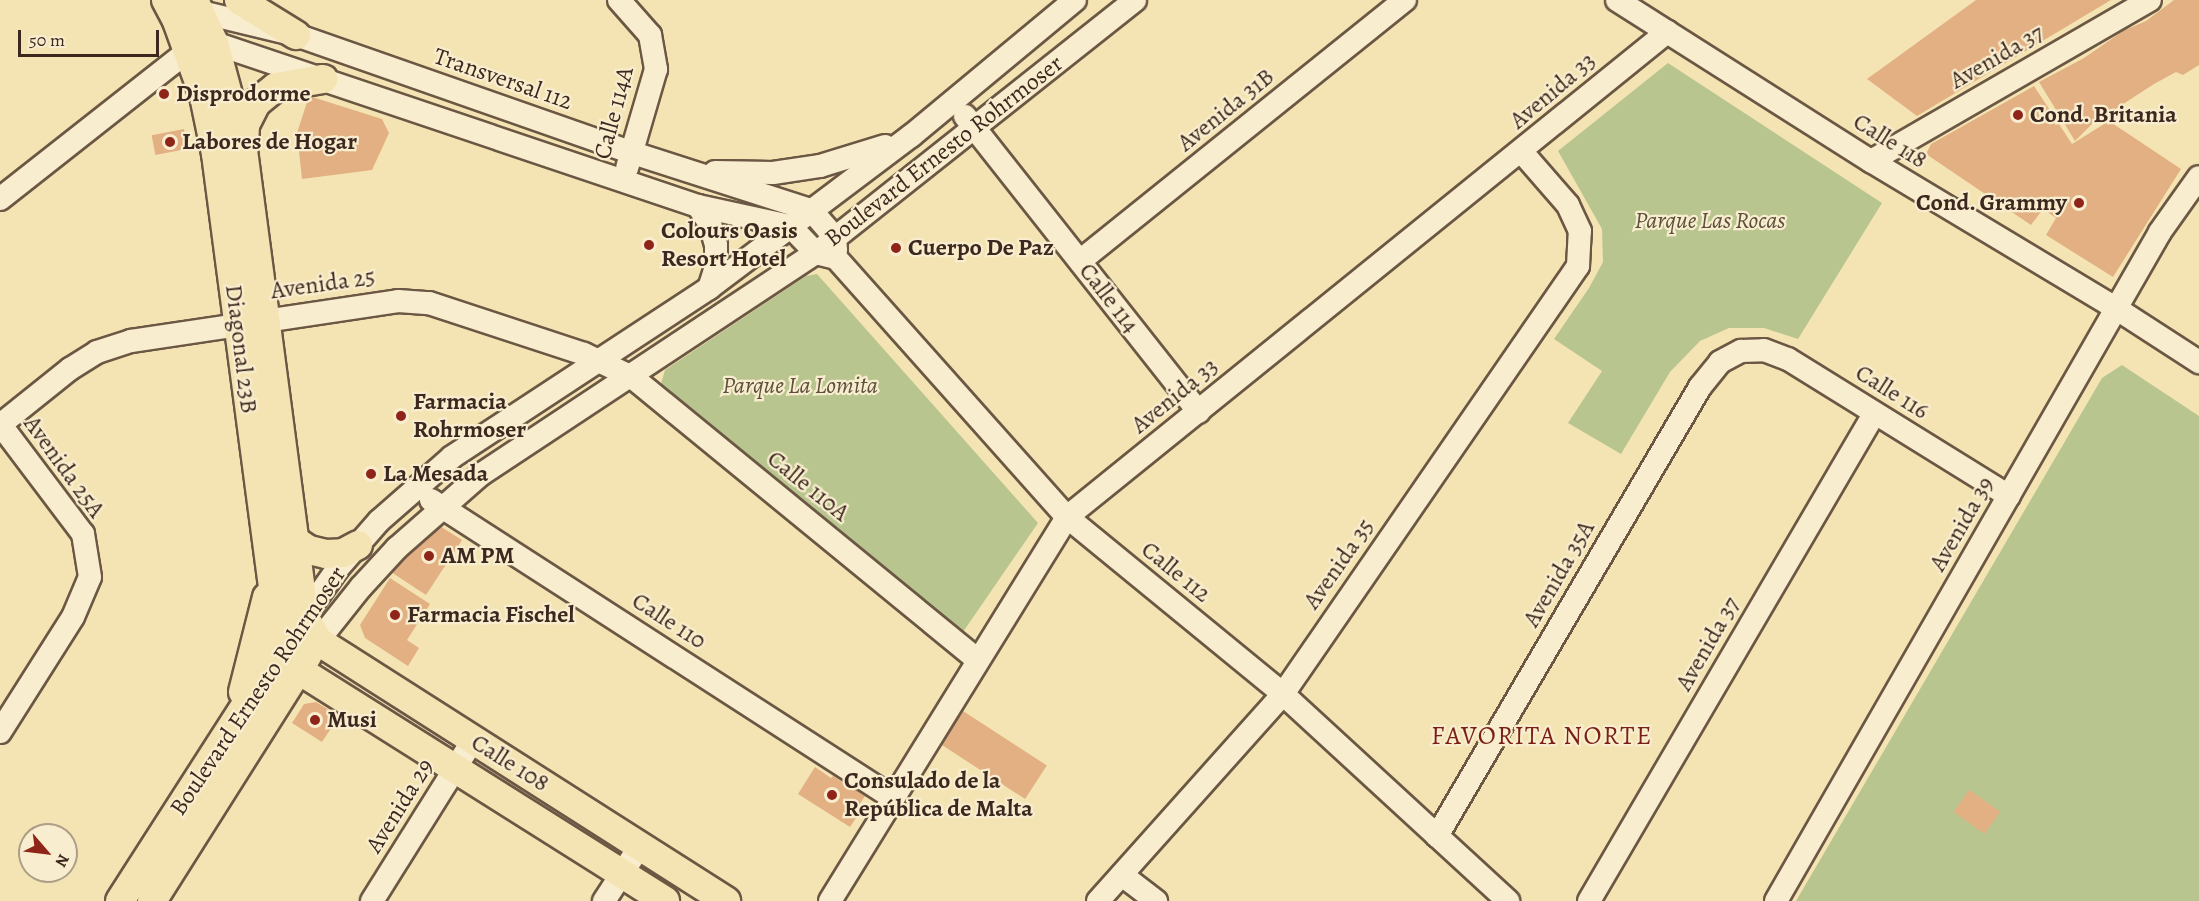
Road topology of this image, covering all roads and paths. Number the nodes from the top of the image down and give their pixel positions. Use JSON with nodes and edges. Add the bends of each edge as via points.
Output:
{"nodes":[{"id":1,"x":239,"y":0,"type":"edge"},
{"id":2,"x":619,"y":0,"type":"edge"},
{"id":3,"x":1075,"y":0,"type":"edge"},
{"id":4,"x":1135,"y":0,"type":"edge"},
{"id":5,"x":1405,"y":0,"type":"edge"},
{"id":6,"x":1617,"y":0,"type":"edge"},
{"id":7,"x":2150,"y":0,"type":"edge"},
{"id":8,"x":185,"y":8,"type":"edge"},
{"id":9,"x":1667,"y":32,"type":"junction"},
{"id":10,"x":296,"y":35,"type":"junction"},
{"id":11,"x":201,"y":47,"type":"junction"},
{"id":12,"x":323,"y":79,"type":"junction"},
{"id":13,"x":954,"y":100,"type":"junction"},
{"id":14,"x":974,"y":127,"type":"junction"},
{"id":15,"x":911,"y":136,"type":"junction"},
{"id":16,"x":243,"y":150,"type":"junction"},
{"id":17,"x":1522,"y":152,"type":"junction"},
{"id":18,"x":633,"y":153,"type":"junction"},
{"id":19,"x":1871,"y":161,"type":"junction"},
{"id":20,"x":677,"y":167,"type":"junction"},
{"id":21,"x":2199,"y":177,"type":"edge"},
{"id":22,"x":623,"y":181,"type":"junction"},
{"id":23,"x":0,"y":199,"type":"edge"},
{"id":24,"x":698,"y":206,"type":"junction"},
{"id":25,"x":811,"y":210,"type":"junction"},
{"id":26,"x":790,"y":226,"type":"junction"},
{"id":27,"x":829,"y":249,"type":"junction"},
{"id":28,"x":1080,"y":261,"type":"junction"},
{"id":29,"x":709,"y":288,"type":"junction"},
{"id":30,"x":2117,"y":309,"type":"junction"},
{"id":31,"x":267,"y":320,"type":"junction"},
{"id":32,"x":237,"y":325,"type":"junction"},
{"id":33,"x":1741,"y":351,"type":"joint"},
{"id":34,"x":599,"y":362,"type":"junction"},
{"id":35,"x":2199,"y":362,"type":"edge"},
{"id":36,"x":632,"y":377,"type":"junction"},
{"id":37,"x":1199,"y":412,"type":"junction"},
{"id":38,"x":1874,"y":414,"type":"junction"},
{"id":39,"x":0,"y":424,"type":"edge"},
{"id":40,"x":415,"y":488,"type":"junction"},
{"id":41,"x":2009,"y":496,"type":"junction"},
{"id":42,"x":441,"y":507,"type":"junction"},
{"id":43,"x":1067,"y":517,"type":"junction"},
{"id":44,"x":294,"y":540,"type":"junction"},
{"id":45,"x":358,"y":545,"type":"junction"},
{"id":46,"x":272,"y":577,"type":"junction"},
{"id":47,"x":304,"y":616,"type":"junction"},
{"id":48,"x":318,"y":641,"type":"junction"},
{"id":49,"x":289,"y":659,"type":"junction"},
{"id":50,"x":978,"y":660,"type":"junction"},
{"id":51,"x":1283,"y":694,"type":"junction"},
{"id":52,"x":233,"y":724,"type":"junction"},
{"id":53,"x":0,"y":732,"type":"edge"},
{"id":54,"x":473,"y":740,"type":"junction"},
{"id":55,"x":456,"y":769,"type":"junction"},
{"id":56,"x":893,"y":798,"type":"junction"},
{"id":57,"x":1437,"y":836,"type":"junction"},
{"id":58,"x":640,"y":846,"type":"junction"},
{"id":59,"x":621,"y":873,"type":"junction"},
{"id":60,"x":1122,"y":875,"type":"junction"},
{"id":61,"x":120,"y":901,"type":"edge"},
{"id":62,"x":152,"y":901,"type":"edge"},
{"id":63,"x":372,"y":901,"type":"edge"},
{"id":64,"x":604,"y":901,"type":"edge"},
{"id":65,"x":665,"y":901,"type":"edge"},
{"id":66,"x":726,"y":901,"type":"edge"},
{"id":67,"x":830,"y":901,"type":"edge"},
{"id":68,"x":1098,"y":901,"type":"edge"},
{"id":69,"x":1156,"y":901,"type":"edge"},
{"id":70,"x":1509,"y":901,"type":"edge"},
{"id":71,"x":1589,"y":901,"type":"edge"},
{"id":72,"x":1776,"y":901,"type":"edge"}],
"edges":[{"from":1,"to":10,"type":"main road"},
{"from":2,"to":18,"type":"street","name":"Calle 114A","via":[[650,35],[656,69]]},
{"from":3,"to":13,"type":"street","name":"Boulevard Ernesto Rohrmoser"},
{"from":4,"to":14,"type":"street","name":"Boulevard Ernesto Rohrmoser"},
{"from":5,"to":28,"type":"street","name":"Avenida 31B"},
{"from":6,"to":9,"type":"street","name":"Calle 118"},
{"from":7,"to":19,"type":"street","name":"Avenida 37"},
{"from":8,"to":10,"type":"street","name":"Transversal 112"},
{"from":8,"to":11,"type":"main road"},
{"from":9,"to":17,"type":"street","name":"Avenida 33"},
{"from":9,"to":19,"type":"street","name":"Calle 118"},
{"from":10,"to":18,"type":"street","name":"Transversal 112"},
{"from":11,"to":12,"type":"street"},
{"from":11,"to":16,"type":"main road","name":"Diagonal 23B"},
{"from":11,"to":23,"type":"street"},
{"from":11,"to":32,"type":"main road","name":"Diagonal 23B","via":[[204,96],[216,154]]},
{"from":12,"to":16,"type":"main road","via":[[276,87],[256,103],[245,125]]},
{"from":12,"to":22,"type":"street"},
{"from":13,"to":14,"type":"street","name":"Calle 114"},
{"from":13,"to":15,"type":"street","name":"Boulevard Ernesto Rohrmoser"},
{"from":14,"to":27,"type":"street","name":"Boulevard Ernesto Rohrmoser"},
{"from":14,"to":28,"type":"street","name":"Calle 114"},
{"from":15,"to":20,"type":"street","via":[[867,154],[772,173],[724,173]]},
{"from":15,"to":25,"type":"street","name":"Boulevard Ernesto Rohrmoser"},
{"from":16,"to":31,"type":"main road","name":"Diagonal 23B"},
{"from":17,"to":37,"type":"street","name":"Avenida 33"},
{"from":17,"to":51,"type":"street","name":"Avenida 35","via":[[1568,205],[1580,231],[1578,266]]},
{"from":18,"to":20,"type":"street","name":"Transversal 112"},
{"from":18,"to":22,"type":"street","name":"Calle 114A"},
{"from":19,"to":30,"type":"street","name":"Calle 118"},
{"from":20,"to":25,"type":"street","name":"Transversal 112"},
{"from":21,"to":30,"type":"street","name":"Avenida 39","via":[[2160,232]]},
{"from":22,"to":24,"type":"street"},
{"from":24,"to":26,"type":"street"},
{"from":24,"to":29,"type":"street","via":[[710,224],[716,245],[716,267]]},
{"from":25,"to":26,"type":"street","name":"Boulevard Ernesto Rohrmoser"},
{"from":25,"to":27,"type":"street","name":"Calle 112"},
{"from":26,"to":27,"type":"street","name":"Calle 112"},
{"from":26,"to":29,"type":"street","name":"Boulevard Ernesto Rohrmoser"},
{"from":27,"to":36,"type":"street","name":"Boulevard Ernesto Rohrmoser"},
{"from":27,"to":43,"type":"street","name":"Calle 112"},
{"from":28,"to":37,"type":"street","name":"Calle 114"},
{"from":29,"to":34,"type":"street","name":"Boulevard Ernesto Rohrmoser"},
{"from":30,"to":35,"type":"street","name":"Calle 118"},
{"from":30,"to":41,"type":"street","name":"Avenida 39"},
{"from":31,"to":32,"type":"street","name":"Avenida 25"},
{"from":31,"to":34,"type":"street","name":"Avenida 25","via":[[398,301],[429,303]]},
{"from":31,"to":44,"type":"main road","name":"Diagonal 23B"},
{"from":32,"to":39,"type":"street","name":"Avenida 25","via":[[131,341],[98,352]]},
{"from":32,"to":46,"type":"main road","name":"Diagonal 23B"},
{"from":33,"to":38,"type":"street","name":"Calle 116","via":[[1764,350],[1788,359]]},
{"from":33,"to":57,"type":"street","name":"Avenida 35A","via":[[1720,362],[1700,387]]},
{"from":34,"to":36,"type":"street","name":"Calle 110A"},
{"from":34,"to":40,"type":"street","name":"Boulevard Ernesto Rohrmoser","via":[[452,457]]},
{"from":36,"to":42,"type":"street","name":"Boulevard Ernesto Rohrmoser","via":[[480,475]]},
{"from":36,"to":50,"type":"street","name":"Calle 110A"},
{"from":37,"to":43,"type":"street","name":"Avenida 33"},
{"from":38,"to":41,"type":"street","name":"Calle 116"},
{"from":38,"to":71,"type":"street","name":"Avenida 37"},
{"from":39,"to":53,"type":"street","name":"Avenida 25A","via":[[83,534],[90,577],[73,616]]},
{"from":40,"to":42,"type":"street","name":"Calle 110"},
{"from":40,"to":45,"type":"street","name":"Boulevard Ernesto Rohrmoser"},
{"from":41,"to":72,"type":"street","name":"Avenida 39"},
{"from":42,"to":48,"type":"street","name":"Boulevard Ernesto Rohrmoser","via":[[368,579]]},
{"from":42,"to":56,"type":"street","name":"Calle 110"},
{"from":43,"to":50,"type":"street","name":"Avenida 33"},
{"from":43,"to":51,"type":"street","name":"Calle 112"},
{"from":44,"to":45,"type":"main road","via":[[309,550],[326,554],[343,553]]},
{"from":44,"to":47,"type":"main road","name":"Diagonal 23B"},
{"from":45,"to":47,"type":"street","name":"Boulevard Ernesto Rohrmoser"},
{"from":46,"to":49,"type":"main road","name":"Diagonal 23B"},
{"from":46,"to":52,"type":"main road"},
{"from":47,"to":48,"type":"main road","name":"Calle 108"},
{"from":47,"to":49,"type":"main road","name":"Boulevard Ernesto Rohrmoser"},
{"from":48,"to":49,"type":"main road","name":"Boulevard Ernesto Rohrmoser"},
{"from":48,"to":54,"type":"main road","name":"Calle 108"},
{"from":49,"to":52,"type":"main road","name":"Boulevard Ernesto Rohrmoser"},
{"from":49,"to":55,"type":"main road","name":"Calle 108"},
{"from":49,"to":62,"type":"main road","name":"Boulevard Ernesto Rohrmoser"},
{"from":50,"to":56,"type":"street","name":"Avenida 33"},
{"from":51,"to":57,"type":"street","name":"Calle 112"},
{"from":51,"to":60,"type":"street","name":"Avenida 35"},
{"from":52,"to":61,"type":"main road","name":"Boulevard Ernesto Rohrmoser"},
{"from":54,"to":55,"type":"street","name":"Avenida 29"},
{"from":54,"to":58,"type":"main road","name":"Calle 108"},
{"from":55,"to":59,"type":"main road","name":"Calle 108"},
{"from":55,"to":63,"type":"street","name":"Avenida 29"},
{"from":56,"to":67,"type":"street","name":"Avenida 33"},
{"from":57,"to":70,"type":"street","name":"Calle 112"},
{"from":58,"to":59,"type":"street"},
{"from":58,"to":66,"type":"main road","name":"Calle 108"},
{"from":59,"to":64,"type":"street"},
{"from":59,"to":65,"type":"main road","name":"Calle 108"},
{"from":60,"to":68,"type":"street","name":"Avenida 35"},
{"from":60,"to":69,"type":"street"}]}
